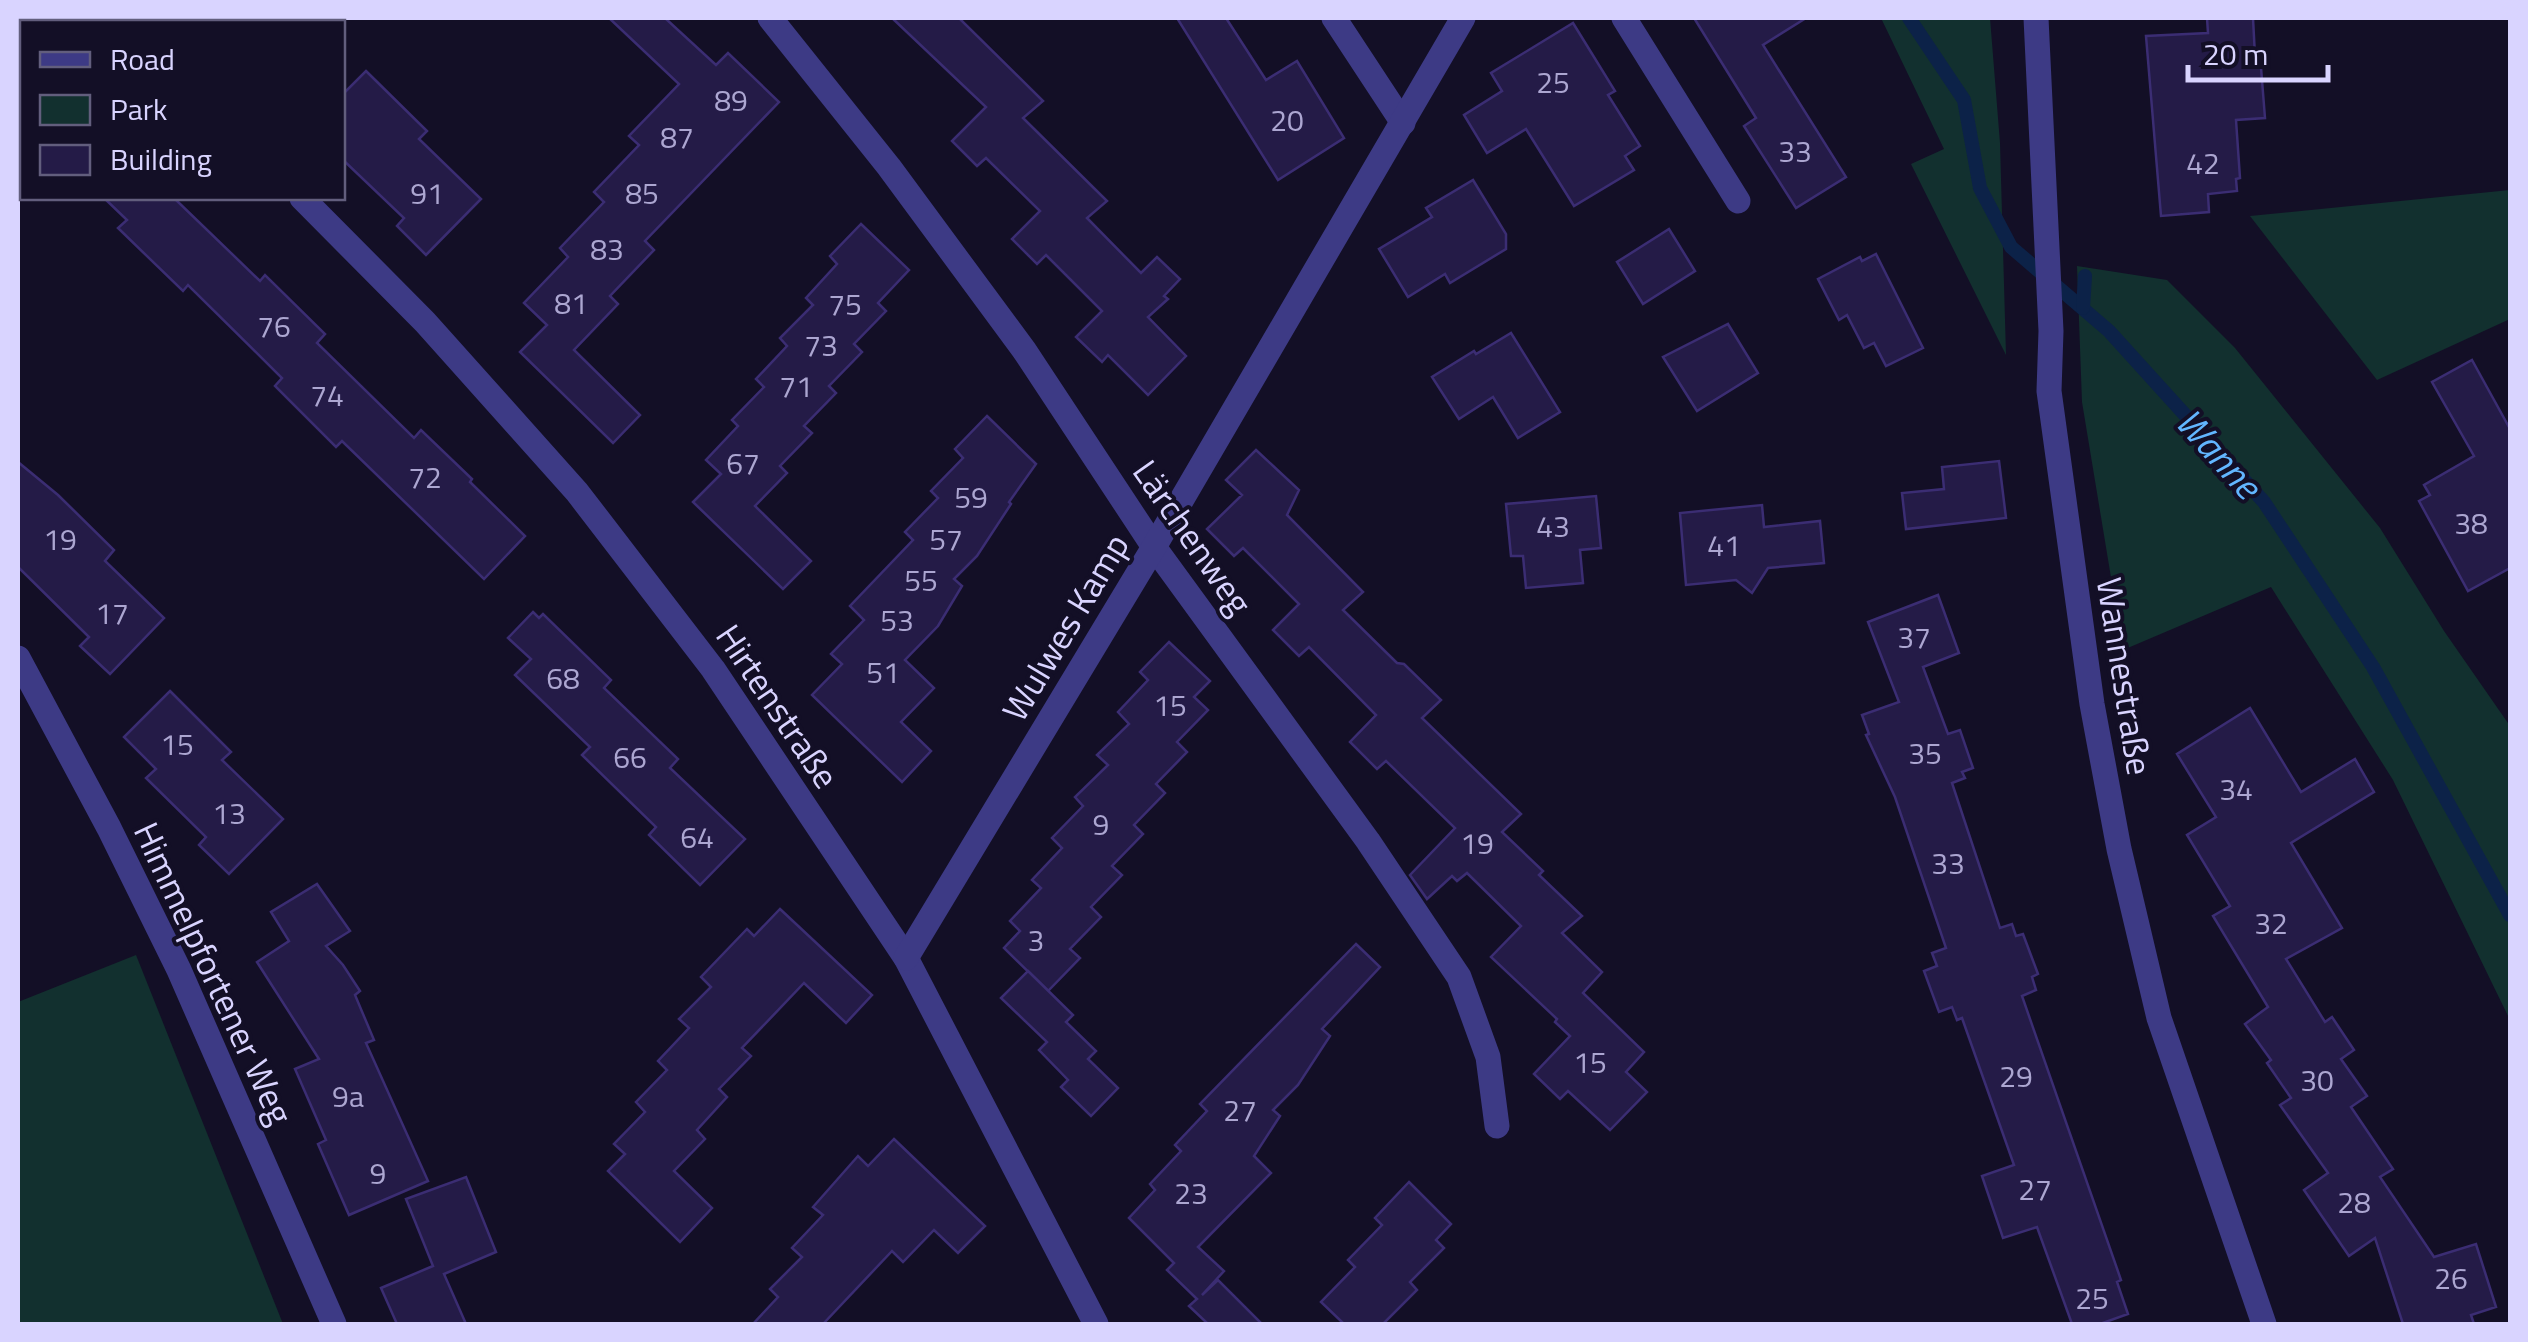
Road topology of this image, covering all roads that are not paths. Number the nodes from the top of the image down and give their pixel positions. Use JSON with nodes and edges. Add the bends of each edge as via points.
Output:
{"nodes":[{"id":1,"x":770,"y":18,"type":"edge"},
{"id":2,"x":1334,"y":18,"type":"edge"},
{"id":3,"x":1463,"y":18,"type":"edge"},
{"id":4,"x":1624,"y":18,"type":"edge"},
{"id":5,"x":2036,"y":18,"type":"edge"},
{"id":6,"x":1402,"y":122,"type":"junction"},
{"id":7,"x":304,"y":200,"type":"edge"},
{"id":8,"x":1738,"y":201,"type":"dead end"},
{"id":9,"x":1154,"y":547,"type":"junction"},
{"id":10,"x":18,"y":662,"type":"edge"},
{"id":11,"x":906,"y":958,"type":"junction"},
{"id":12,"x":1497,"y":1126,"type":"dead end"},
{"id":13,"x":334,"y":1324,"type":"edge"},
{"id":14,"x":1096,"y":1324,"type":"edge"},
{"id":15,"x":2264,"y":1324,"type":"edge"}],
"edges":[{"from":1,"to":9,"type":"street","name":"Lärchenweg","via":[[1024,350]]},
{"from":2,"to":6,"type":"street"},
{"from":3,"to":6,"type":"street","name":"Wulwes Kamp"},
{"from":4,"to":8,"type":"street"},
{"from":5,"to":15,"type":"street","name":"Wannestraße","via":[[2049,392],[2092,704],[2118,849],[2160,1018]]},
{"from":6,"to":9,"type":"street","name":"Wulwes Kamp"},
{"from":7,"to":11,"type":"street","name":"Hirtenstraße","via":[[578,492],[713,670]]},
{"from":9,"to":11,"type":"street","name":"Wulwes Kamp"},
{"from":9,"to":12,"type":"street","name":"Lärchenweg","via":[[1368,840],[1459,977],[1488,1057]]},
{"from":10,"to":13,"type":"street","name":"Himmelpfortener Weg","via":[[178,970]]},
{"from":11,"to":14,"type":"street","name":"Hirtenstraße"}]}
